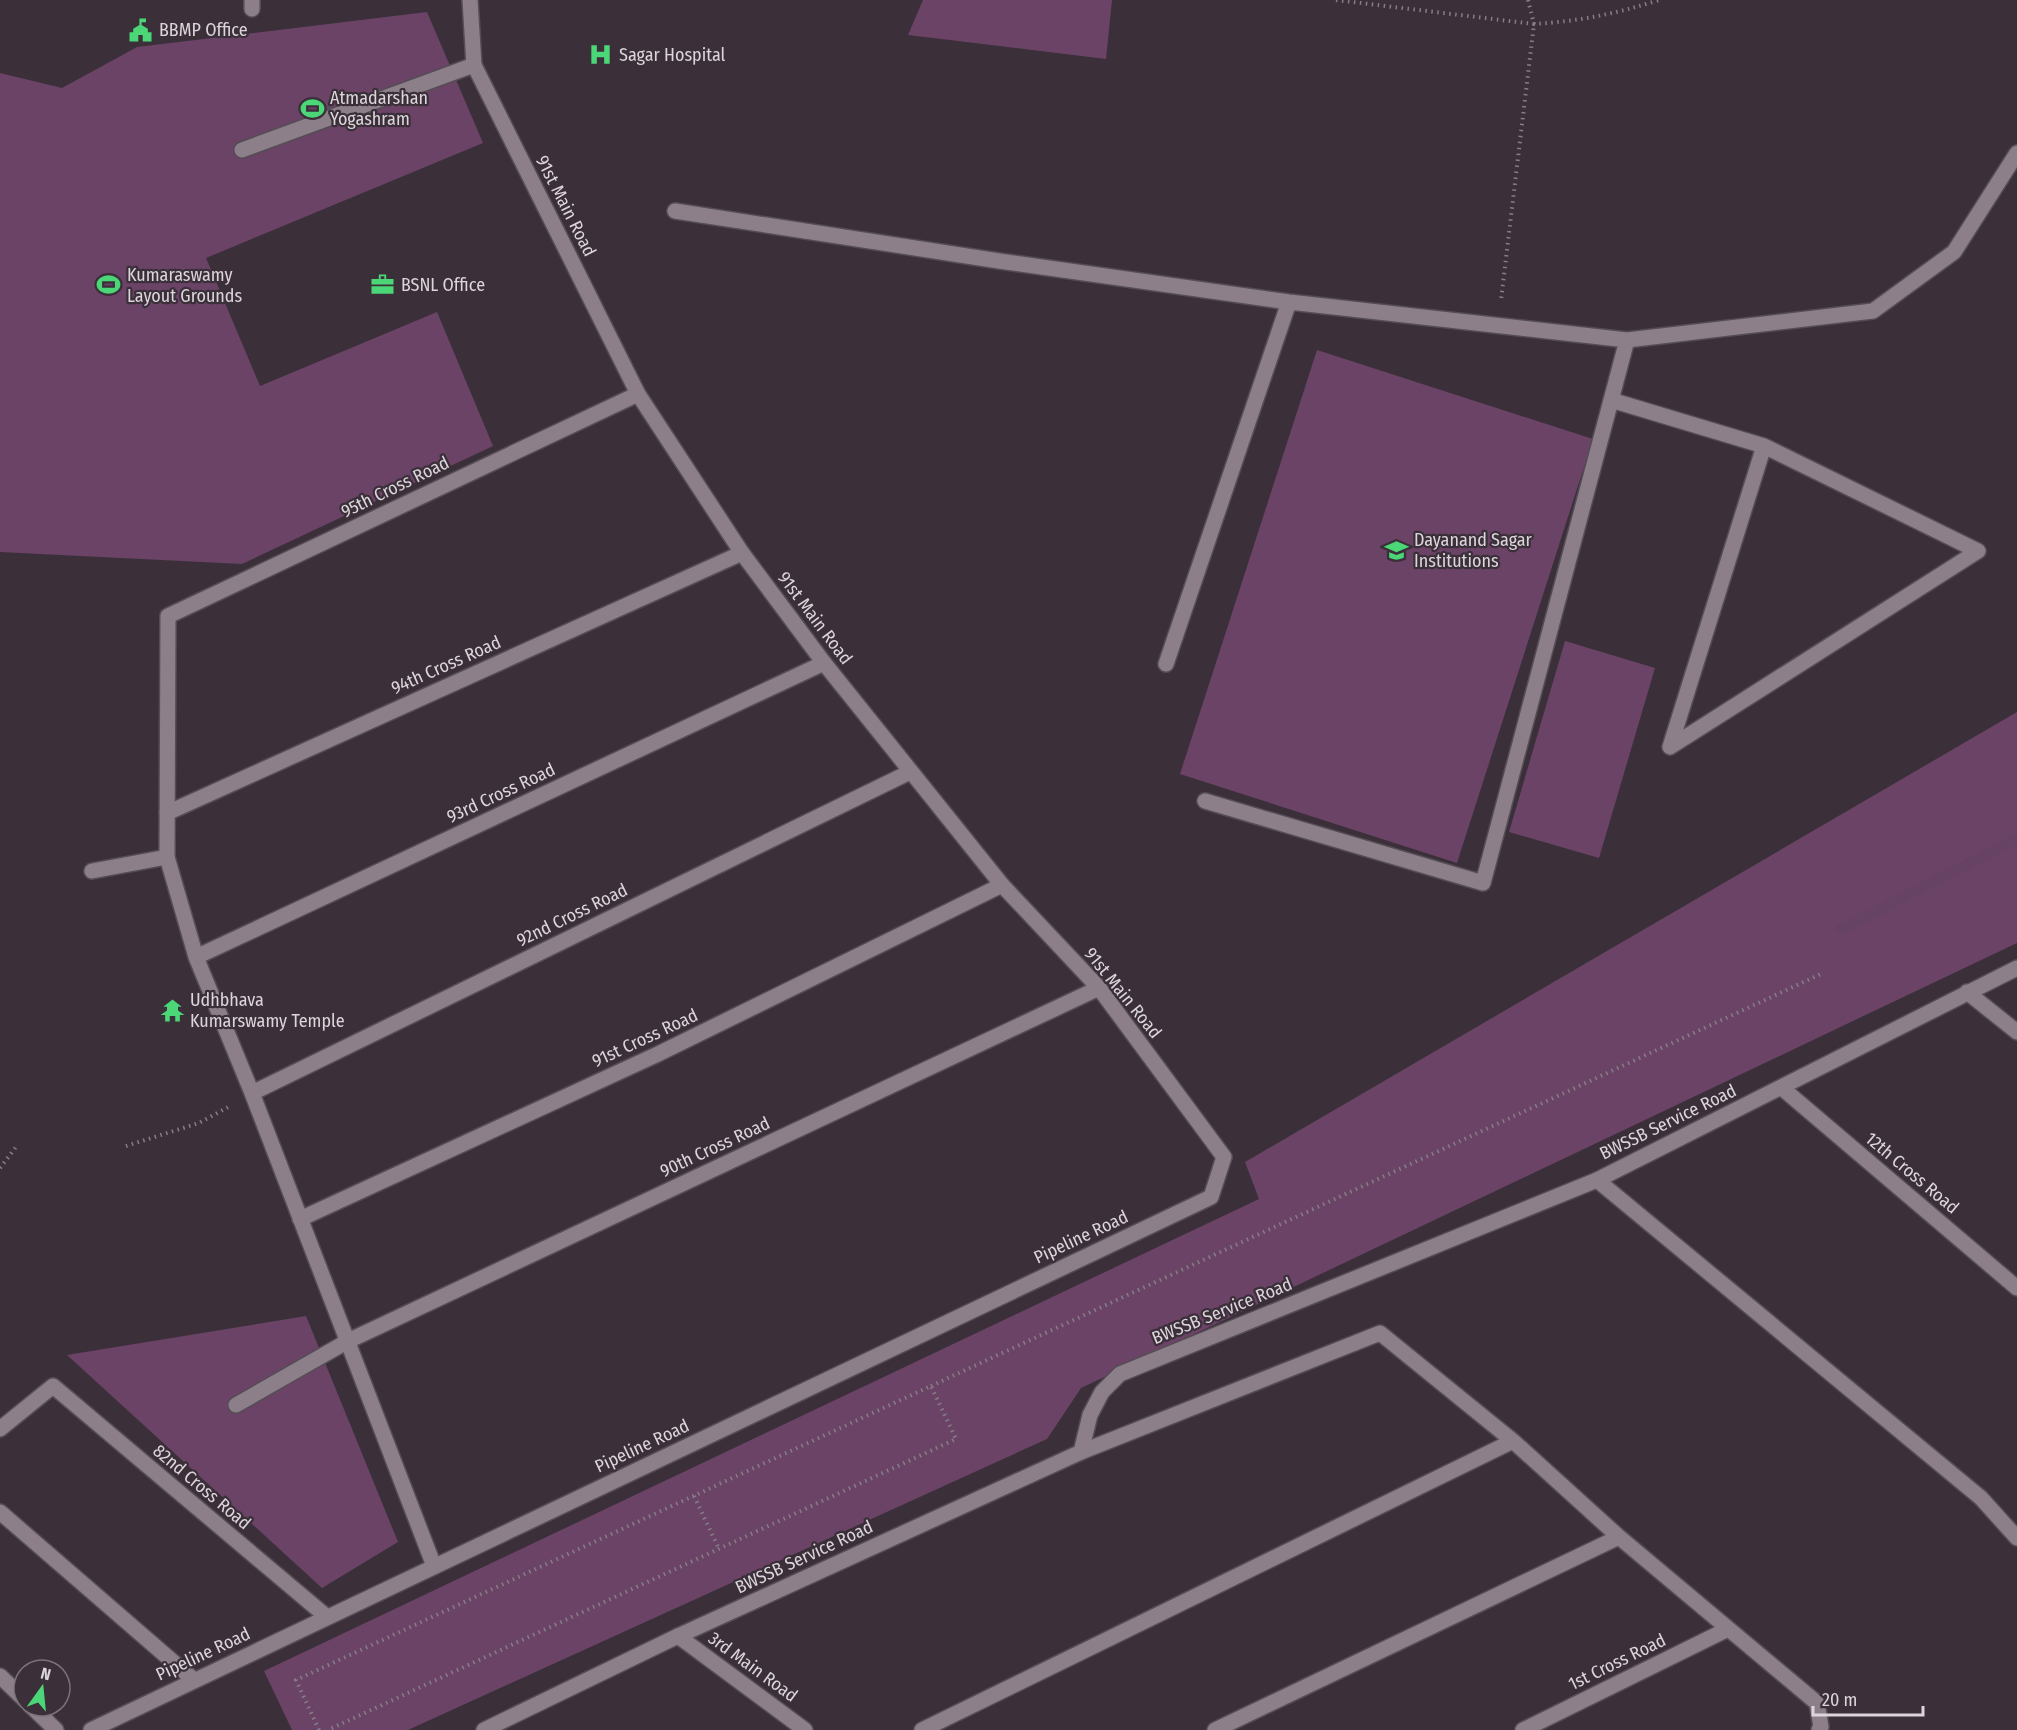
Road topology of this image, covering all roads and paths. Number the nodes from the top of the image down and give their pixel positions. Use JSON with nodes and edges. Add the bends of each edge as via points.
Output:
{"nodes":[{"id":1,"x":470,"y":0,"type":"edge"},
{"id":2,"x":1336,"y":0,"type":"edge"},
{"id":3,"x":1528,"y":0,"type":"edge"},
{"id":4,"x":1659,"y":0,"type":"edge"},
{"id":5,"x":1534,"y":24,"type":"junction"},
{"id":6,"x":474,"y":65,"type":"junction"},
{"id":7,"x":242,"y":150,"type":"dead end"},
{"id":8,"x":2017,"y":153,"type":"edge"},
{"id":9,"x":675,"y":211,"type":"dead end"},
{"id":10,"x":1289,"y":302,"type":"junction"},
{"id":11,"x":1498,"y":325,"type":"junction"},
{"id":12,"x":1627,"y":340,"type":"junction"},
{"id":13,"x":638,"y":394,"type":"junction"},
{"id":14,"x":1611,"y":400,"type":"junction"},
{"id":15,"x":1764,"y":447,"type":"junction"},
{"id":16,"x":742,"y":553,"type":"junction"},
{"id":17,"x":824,"y":663,"type":"junction"},
{"id":18,"x":1166,"y":664,"type":"dead end"},
{"id":19,"x":910,"y":772,"type":"junction"},
{"id":20,"x":1205,"y":801,"type":"dead end"},
{"id":21,"x":167,"y":813,"type":"junction"},
{"id":22,"x":166,"y":857,"type":"junction"},
{"id":23,"x":92,"y":871,"type":"dead end"},
{"id":24,"x":1002,"y":885,"type":"junction"},
{"id":25,"x":196,"y":957,"type":"junction"},
{"id":26,"x":2017,"y":968,"type":"edge"},
{"id":27,"x":1821,"y":974,"type":"dead end"},
{"id":28,"x":1099,"y":988,"type":"junction"},
{"id":29,"x":1967,"y":992,"type":"junction"},
{"id":30,"x":2017,"y":1032,"type":"edge"},
{"id":31,"x":1782,"y":1088,"type":"junction"},
{"id":32,"x":252,"y":1093,"type":"junction"},
{"id":33,"x":126,"y":1146,"type":"dead end"},
{"id":34,"x":16,"y":1147,"type":"dead end"},
{"id":35,"x":0,"y":1168,"type":"edge"},
{"id":36,"x":1597,"y":1180,"type":"junction"},
{"id":37,"x":1211,"y":1197,"type":"joint"},
{"id":38,"x":300,"y":1219,"type":"junction"},
{"id":39,"x":2017,"y":1288,"type":"edge"},
{"id":40,"x":348,"y":1341,"type":"junction"},
{"id":41,"x":931,"y":1386,"type":"junction"},
{"id":42,"x":236,"y":1405,"type":"dead end"},
{"id":43,"x":0,"y":1429,"type":"edge"},
{"id":44,"x":1513,"y":1441,"type":"junction"},
{"id":45,"x":1081,"y":1452,"type":"junction"},
{"id":46,"x":694,"y":1496,"type":"junction"},
{"id":47,"x":0,"y":1512,"type":"edge"},
{"id":48,"x":1619,"y":1537,"type":"junction"},
{"id":49,"x":2017,"y":1538,"type":"edge"},
{"id":50,"x":719,"y":1549,"type":"dead end"},
{"id":51,"x":434,"y":1566,"type":"junction"},
{"id":52,"x":327,"y":1617,"type":"junction"},
{"id":53,"x":1728,"y":1629,"type":"junction"},
{"id":54,"x":678,"y":1636,"type":"junction"},
{"id":55,"x":0,"y":1676,"type":"edge"},
{"id":56,"x":194,"y":1680,"type":"junction"},
{"id":57,"x":12,"y":1688,"type":"edge"},
{"id":58,"x":44,"y":1718,"type":"edge"},
{"id":59,"x":1823,"y":1729,"type":"edge"},
{"id":60,"x":56,"y":1730,"type":"edge"},
{"id":61,"x":91,"y":1730,"type":"edge"},
{"id":62,"x":319,"y":1730,"type":"edge"},
{"id":63,"x":328,"y":1730,"type":"edge"},
{"id":64,"x":484,"y":1730,"type":"edge"},
{"id":65,"x":805,"y":1730,"type":"edge"},
{"id":66,"x":922,"y":1730,"type":"edge"},
{"id":67,"x":1215,"y":1730,"type":"edge"},
{"id":68,"x":1523,"y":1730,"type":"edge"}],
"edges":[{"from":1,"to":6,"type":"street","name":"91st Main Road"},
{"from":2,"to":5,"type":"path"},
{"from":3,"to":5,"type":"path"},
{"from":4,"to":5,"type":"path","via":[[1620,13]]},
{"from":5,"to":11,"type":"path"},
{"from":6,"to":7,"type":"street"},
{"from":6,"to":13,"type":"street","name":"91st Main Road"},
{"from":8,"to":12,"type":"street","via":[[1954,252],[1873,311]]},
{"from":9,"to":10,"type":"street"},
{"from":10,"to":11,"type":"street"},
{"from":10,"to":18,"type":"street"},
{"from":11,"to":12,"type":"street"},
{"from":12,"to":14,"type":"street"},
{"from":13,"to":16,"type":"street","name":"91st Main Road"},
{"from":13,"to":21,"type":"street","name":"95th Cross Road","via":[[168,616]]},
{"from":14,"to":15,"type":"street"},
{"from":14,"to":20,"type":"street","via":[[1483,883]]},
{"from":15,"to":15,"type":"street","via":[[1978,551],[1670,747],[1740,525]]},
{"from":16,"to":17,"type":"street","name":"91st Main Road"},
{"from":16,"to":21,"type":"street","name":"94th Cross Road"},
{"from":17,"to":19,"type":"street","name":"91st Main Road"},
{"from":17,"to":25,"type":"street","name":"93rd Cross Road"},
{"from":19,"to":24,"type":"street","name":"91st Main Road"},
{"from":19,"to":32,"type":"street","name":"92nd Cross Road"},
{"from":21,"to":22,"type":"street"},
{"from":22,"to":23,"type":"street"},
{"from":22,"to":25,"type":"street"},
{"from":24,"to":28,"type":"street","name":"91st Main Road"},
{"from":24,"to":38,"type":"street","name":"91st Cross Road","via":[[658,1054]]},
{"from":25,"to":32,"type":"street"},
{"from":26,"to":29,"type":"street","name":"BWSSB Service Road"},
{"from":27,"to":41,"type":"path"},
{"from":28,"to":37,"type":"street","name":"91st Main Road","via":[[1224,1157]]},
{"from":28,"to":40,"type":"street","name":"90th Cross Road"},
{"from":29,"to":30,"type":"street"},
{"from":29,"to":31,"type":"street","name":"BWSSB Service Road"},
{"from":31,"to":36,"type":"street","name":"BWSSB Service Road"},
{"from":31,"to":39,"type":"street","name":"12th Cross Road"},
{"from":32,"to":33,"type":"path","via":[[199,1123]]},
{"from":32,"to":38,"type":"street"},
{"from":34,"to":35,"type":"path"},
{"from":36,"to":45,"type":"street","name":"BWSSB Service Road","via":[[1119,1374],[1102,1392],[1090,1415]]},
{"from":36,"to":49,"type":"street","via":[[1981,1498]]},
{"from":37,"to":51,"type":"street","name":"Pipeline Road"},
{"from":38,"to":40,"type":"street"},
{"from":40,"to":42,"type":"street","name":"90th Cross Road"},
{"from":40,"to":51,"type":"street"},
{"from":41,"to":46,"type":"path"},
{"from":41,"to":63,"type":"path","via":[[956,1439]]},
{"from":43,"to":52,"type":"street","name":"82nd Cross Road","via":[[53,1386]]},
{"from":44,"to":45,"type":"street","via":[[1380,1333]]},
{"from":44,"to":48,"type":"street"},
{"from":44,"to":66,"type":"street"},
{"from":45,"to":54,"type":"street","name":"BWSSB Service Road"},
{"from":46,"to":50,"type":"path"},
{"from":46,"to":62,"type":"path","via":[[296,1680]]},
{"from":47,"to":56,"type":"street"},
{"from":48,"to":53,"type":"street"},
{"from":48,"to":67,"type":"street"},
{"from":51,"to":52,"type":"street","name":"Pipeline Road"},
{"from":52,"to":56,"type":"street","name":"Pipeline Road"},
{"from":53,"to":59,"type":"street","via":[[1817,1703]]},
{"from":53,"to":68,"type":"street","name":"1st Cross Road"},
{"from":54,"to":64,"type":"street","name":"BWSSB Service Road"},
{"from":54,"to":65,"type":"street","name":"3rd Main Road"},
{"from":55,"to":57,"type":"street"},
{"from":56,"to":61,"type":"street","name":"Pipeline Road"},
{"from":58,"to":60,"type":"street"}]}
